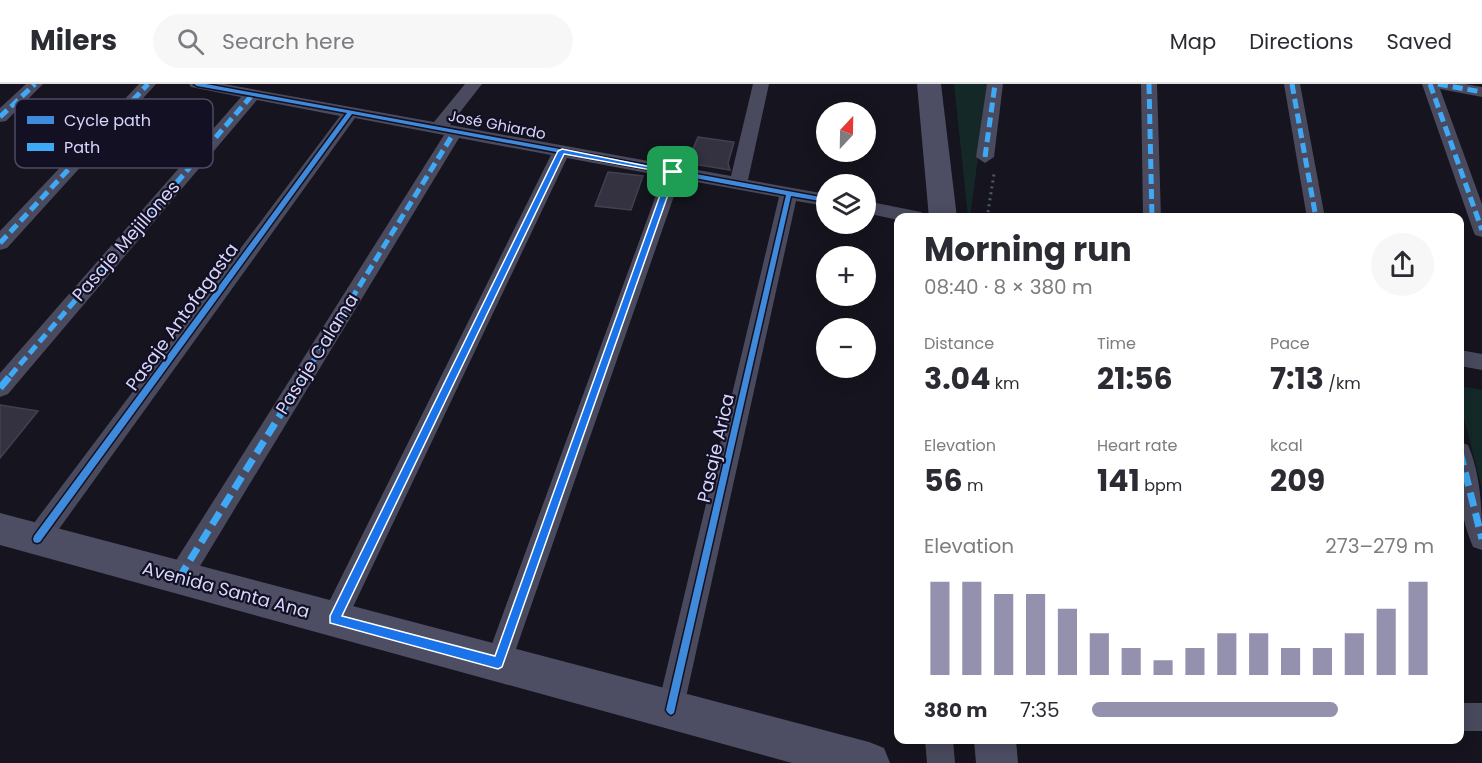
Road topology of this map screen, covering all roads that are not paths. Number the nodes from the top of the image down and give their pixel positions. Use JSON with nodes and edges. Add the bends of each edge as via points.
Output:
{"nodes":[{"id":1,"x":35,"y":84,"type":"edge"},
{"id":2,"x":147,"y":84,"type":"edge"},
{"id":3,"x":197,"y":84,"type":"edge"},
{"id":4,"x":474,"y":84,"type":"edge"},
{"id":5,"x":761,"y":84,"type":"edge"},
{"id":6,"x":929,"y":84,"type":"edge"},
{"id":7,"x":995,"y":84,"type":"edge"},
{"id":8,"x":1149,"y":84,"type":"edge"},
{"id":9,"x":1292,"y":84,"type":"edge"},
{"id":10,"x":1431,"y":84,"type":"edge"},
{"id":11,"x":1438,"y":84,"type":"edge"},
{"id":12,"x":221,"y":86,"type":"edge"},
{"id":13,"x":1482,"y":92,"type":"edge"},
{"id":14,"x":253,"y":94,"type":"junction"},
{"id":15,"x":19,"y":99,"type":"edge"},
{"id":16,"x":133,"y":99,"type":"edge"},
{"id":17,"x":15,"y":103,"type":"edge"},
{"id":18,"x":351,"y":112,"type":"junction"},
{"id":19,"x":0,"y":117,"type":"edge"},
{"id":20,"x":447,"y":130,"type":"junction"},
{"id":21,"x":213,"y":140,"type":"edge"},
{"id":22,"x":562,"y":151,"type":"junction"},
{"id":23,"x":985,"y":157,"type":"dead end"},
{"id":24,"x":69,"y":168,"type":"edge"},
{"id":25,"x":189,"y":168,"type":"edge"},
{"id":26,"x":673,"y":172,"type":"junction"},
{"id":27,"x":738,"y":184,"type":"junction"},
{"id":28,"x":789,"y":193,"type":"junction"},
{"id":29,"x":816,"y":198,"type":"edge"},
{"id":30,"x":876,"y":209,"type":"edge"},
{"id":31,"x":894,"y":213,"type":"edge"},
{"id":32,"x":942,"y":213,"type":"edge"},
{"id":33,"x":1152,"y":213,"type":"edge"},
{"id":34,"x":1315,"y":213,"type":"edge"},
{"id":35,"x":1482,"y":230,"type":"edge"},
{"id":36,"x":0,"y":243,"type":"edge"},
{"id":37,"x":1464,"y":359,"type":"edge"},
{"id":38,"x":1482,"y":362,"type":"edge"},
{"id":39,"x":0,"y":387,"type":"edge"},
{"id":40,"x":1464,"y":468,"type":"edge"},
{"id":41,"x":0,"y":529,"type":"edge"},
{"id":42,"x":37,"y":539,"type":"junction"},
{"id":43,"x":1482,"y":539,"type":"edge"},
{"id":44,"x":179,"y":578,"type":"junction"},
{"id":45,"x":334,"y":619,"type":"junction"},
{"id":46,"x":498,"y":663,"type":"junction"},
{"id":47,"x":671,"y":710,"type":"junction"},
{"id":48,"x":1464,"y":717,"type":"edge"},
{"id":49,"x":1482,"y":717,"type":"edge"},
{"id":50,"x":939,"y":744,"type":"edge"},
{"id":51,"x":995,"y":744,"type":"edge"},
{"id":52,"x":868,"y":763,"type":"edge"},
{"id":53,"x":941,"y":763,"type":"edge"},
{"id":54,"x":997,"y":763,"type":"edge"}],
"edges":[{"from":1,"to":15,"type":"street"},
{"from":2,"to":16,"type":"street"},
{"from":3,"to":12,"type":"street","name":"José Ghiardo"},
{"from":4,"to":20,"type":"street","name":"Pasaje Calama"},
{"from":5,"to":27,"type":"street"},
{"from":6,"to":32,"type":"main road"},
{"from":7,"to":23,"type":"street"},
{"from":8,"to":33,"type":"street"},
{"from":9,"to":34,"type":"street"},
{"from":10,"to":35,"type":"street"},
{"from":11,"to":13,"type":"street"},
{"from":12,"to":14,"type":"street","name":"José Ghiardo"},
{"from":14,"to":18,"type":"street","name":"José Ghiardo"},
{"from":14,"to":21,"type":"street","name":"Pasaje Mejillones"},
{"from":17,"to":19,"type":"street"},
{"from":18,"to":20,"type":"street","name":"José Ghiardo"},
{"from":18,"to":42,"type":"street","name":"Pasaje Antofagasta"},
{"from":20,"to":22,"type":"street","name":"José Ghiardo"},
{"from":20,"to":44,"type":"street","name":"Pasaje Calama"},
{"from":22,"to":26,"type":"street","name":"José Ghiardo"},
{"from":22,"to":45,"type":"street"},
{"from":24,"to":36,"type":"street"},
{"from":25,"to":39,"type":"street","name":"Pasaje Mejillones"},
{"from":26,"to":27,"type":"street","name":"José Ghiardo"},
{"from":26,"to":46,"type":"street"},
{"from":27,"to":28,"type":"street","name":"José Ghiardo"},
{"from":28,"to":29,"type":"street","name":"José Ghiardo"},
{"from":28,"to":47,"type":"street","name":"Pasaje Arica"},
{"from":30,"to":31,"type":"street"},
{"from":37,"to":38,"type":"street"},
{"from":40,"to":43,"type":"street"},
{"from":41,"to":42,"type":"main road","name":"Avenida Santa Ana"},
{"from":42,"to":44,"type":"main road","name":"Avenida Santa Ana"},
{"from":44,"to":45,"type":"main road","name":"Avenida Santa Ana"},
{"from":45,"to":46,"type":"main road","name":"Avenida Santa Ana"},
{"from":46,"to":47,"type":"main road","name":"Avenida Santa Ana"},
{"from":47,"to":52,"type":"main road","name":"Avenida Santa Ana"},
{"from":48,"to":49,"type":"street"},
{"from":50,"to":53,"type":"street"},
{"from":51,"to":54,"type":"main road"}]}
